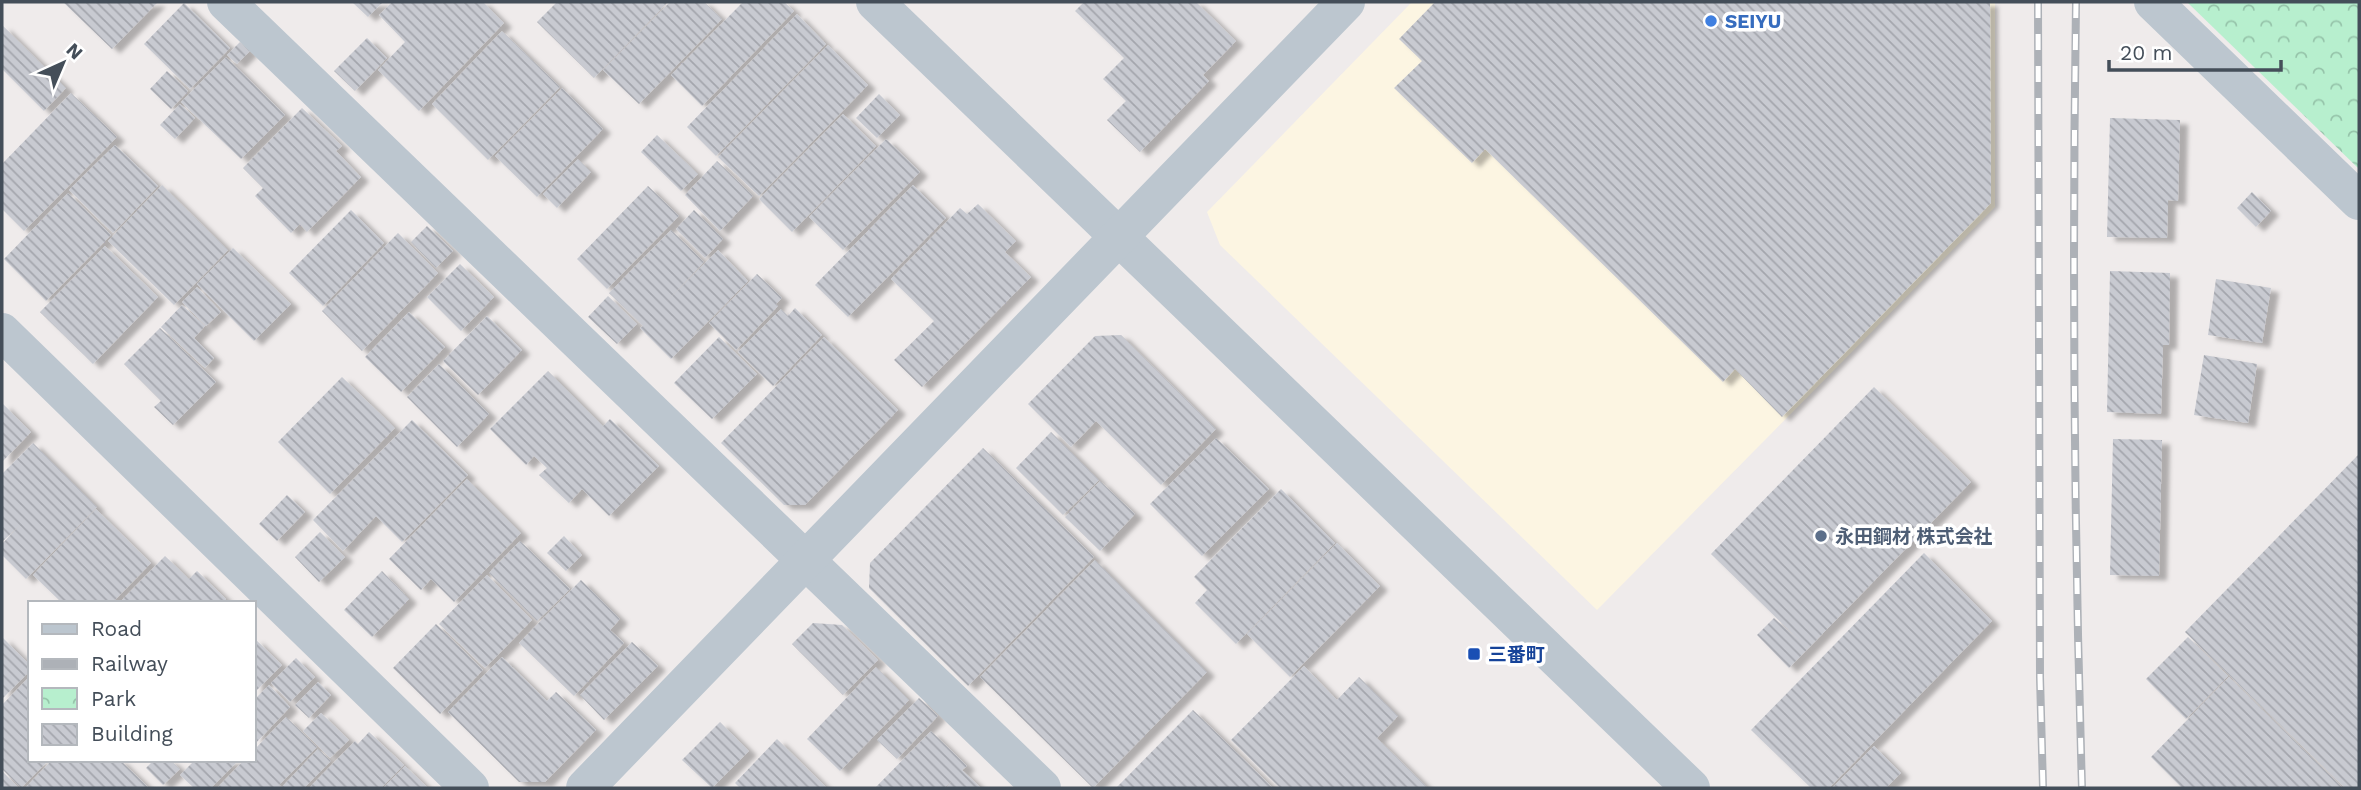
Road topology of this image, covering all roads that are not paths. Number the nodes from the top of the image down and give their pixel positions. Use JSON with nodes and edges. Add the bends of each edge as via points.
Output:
{"nodes":[{"id":1,"x":226,"y":2,"type":"edge"},
{"id":2,"x":875,"y":2,"type":"edge"},
{"id":3,"x":1346,"y":2,"type":"edge"},
{"id":4,"x":2153,"y":2,"type":"edge"},
{"id":5,"x":2359,"y":201,"type":"edge"},
{"id":6,"x":1118,"y":237,"type":"junction"},
{"id":7,"x":2,"y":332,"type":"edge"},
{"id":8,"x":806,"y":561,"type":"junction"},
{"id":9,"x":470,"y":788,"type":"edge"},
{"id":10,"x":585,"y":788,"type":"edge"},
{"id":11,"x":1042,"y":788,"type":"edge"},
{"id":12,"x":1691,"y":788,"type":"edge"}],
"edges":[{"from":1,"to":8,"type":"street"},
{"from":2,"to":6,"type":"street"},
{"from":3,"to":6,"type":"street"},
{"from":4,"to":5,"type":"street"},
{"from":6,"to":8,"type":"street"},
{"from":6,"to":12,"type":"street"},
{"from":7,"to":9,"type":"street"},
{"from":8,"to":10,"type":"street"},
{"from":8,"to":11,"type":"street"}]}
